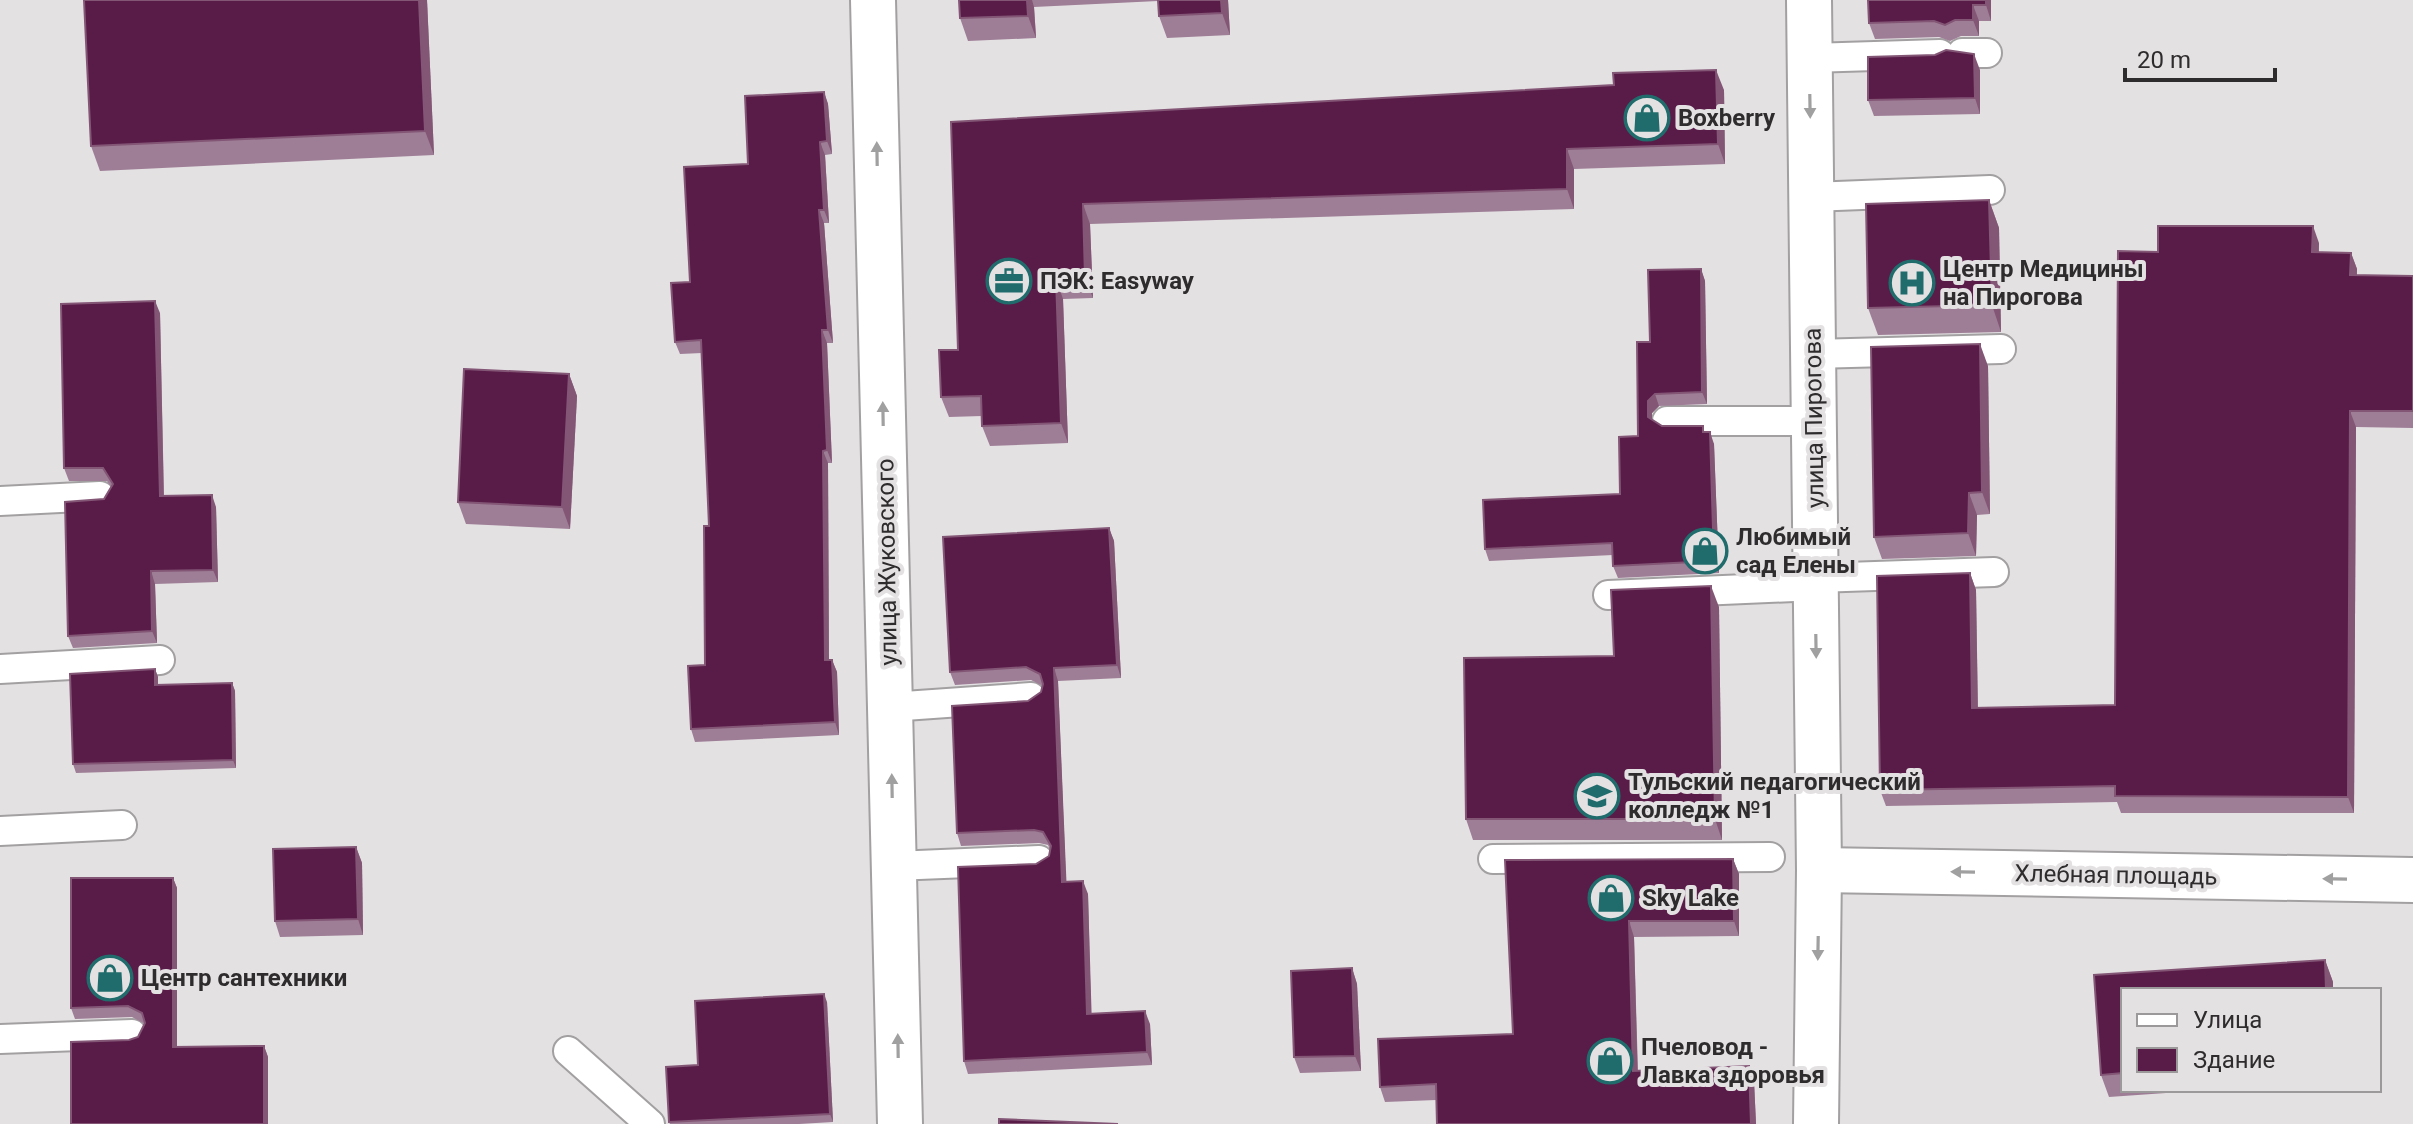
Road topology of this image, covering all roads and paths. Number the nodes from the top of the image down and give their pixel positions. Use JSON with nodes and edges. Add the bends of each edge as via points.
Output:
{"nodes":[{"id":1,"x":873,"y":0,"type":"edge"},
{"id":2,"x":1809,"y":0,"type":"edge"},
{"id":3,"x":1963,"y":53,"type":"edge"},
{"id":4,"x":1810,"y":58,"type":"junction"},
{"id":5,"x":1990,"y":190,"type":"dead end"},
{"id":6,"x":1811,"y":197,"type":"junction"},
{"id":7,"x":2001,"y":349,"type":"dead end"},
{"id":8,"x":1813,"y":354,"type":"junction"},
{"id":9,"x":1667,"y":421,"type":"dead end"},
{"id":10,"x":1814,"y":421,"type":"junction"},
{"id":11,"x":100,"y":496,"type":"edge"},
{"id":12,"x":0,"y":501,"type":"edge"},
{"id":13,"x":1994,"y":572,"type":"dead end"},
{"id":14,"x":1816,"y":582,"type":"junction"},
{"id":15,"x":1608,"y":595,"type":"edge"},
{"id":16,"x":160,"y":660,"type":"dead end"},
{"id":17,"x":0,"y":669,"type":"edge"},
{"id":18,"x":1031,"y":697,"type":"edge"},
{"id":19,"x":890,"y":707,"type":"junction"},
{"id":20,"x":122,"y":825,"type":"dead end"},
{"id":21,"x":0,"y":831,"type":"edge"},
{"id":22,"x":1770,"y":857,"type":"dead end"},
{"id":23,"x":1493,"y":859,"type":"dead end"},
{"id":24,"x":1039,"y":860,"type":"edge"},
{"id":25,"x":894,"y":866,"type":"junction"},
{"id":26,"x":1819,"y":870,"type":"junction"},
{"id":27,"x":2413,"y":880,"type":"edge"},
{"id":28,"x":132,"y":1034,"type":"dead end"},
{"id":29,"x":0,"y":1039,"type":"edge"},
{"id":30,"x":568,"y":1051,"type":"dead end"},
{"id":31,"x":650,"y":1124,"type":"edge"},
{"id":32,"x":900,"y":1124,"type":"edge"},
{"id":33,"x":1816,"y":1124,"type":"edge"}],
"edges":[{"from":19,"to":1,"type":"street","name":"улица Жуковского","one_way":true},
{"from":2,"to":4,"type":"street","name":"улица Пирогова"},
{"from":3,"to":4,"type":"lane"},
{"from":4,"to":6,"type":"street","name":"улица Пирогова","one_way":true},
{"from":5,"to":6,"type":"lane"},
{"from":6,"to":8,"type":"street","name":"улица Пирогова"},
{"from":7,"to":8,"type":"lane"},
{"from":8,"to":10,"type":"street","name":"улица Пирогова"},
{"from":9,"to":10,"type":"lane"},
{"from":10,"to":14,"type":"street","name":"улица Пирогова"},
{"from":11,"to":12,"type":"lane"},
{"from":13,"to":14,"type":"lane"},
{"from":14,"to":15,"type":"lane"},
{"from":14,"to":26,"type":"street","name":"улица Пирогова","one_way":true},
{"from":16,"to":17,"type":"lane"},
{"from":18,"to":19,"type":"lane"},
{"from":25,"to":19,"type":"street","name":"улица Жуковского","one_way":true},
{"from":20,"to":21,"type":"lane"},
{"from":22,"to":23,"type":"lane"},
{"from":24,"to":25,"type":"lane"},
{"from":32,"to":25,"type":"street","name":"улица Жуковского","one_way":true},
{"from":27,"to":26,"type":"street","name":"Хлебная площадь","one_way":true},
{"from":26,"to":33,"type":"street","name":"улица Пирогова","one_way":true},
{"from":28,"to":29,"type":"lane"},
{"from":30,"to":31,"type":"lane"}]}
